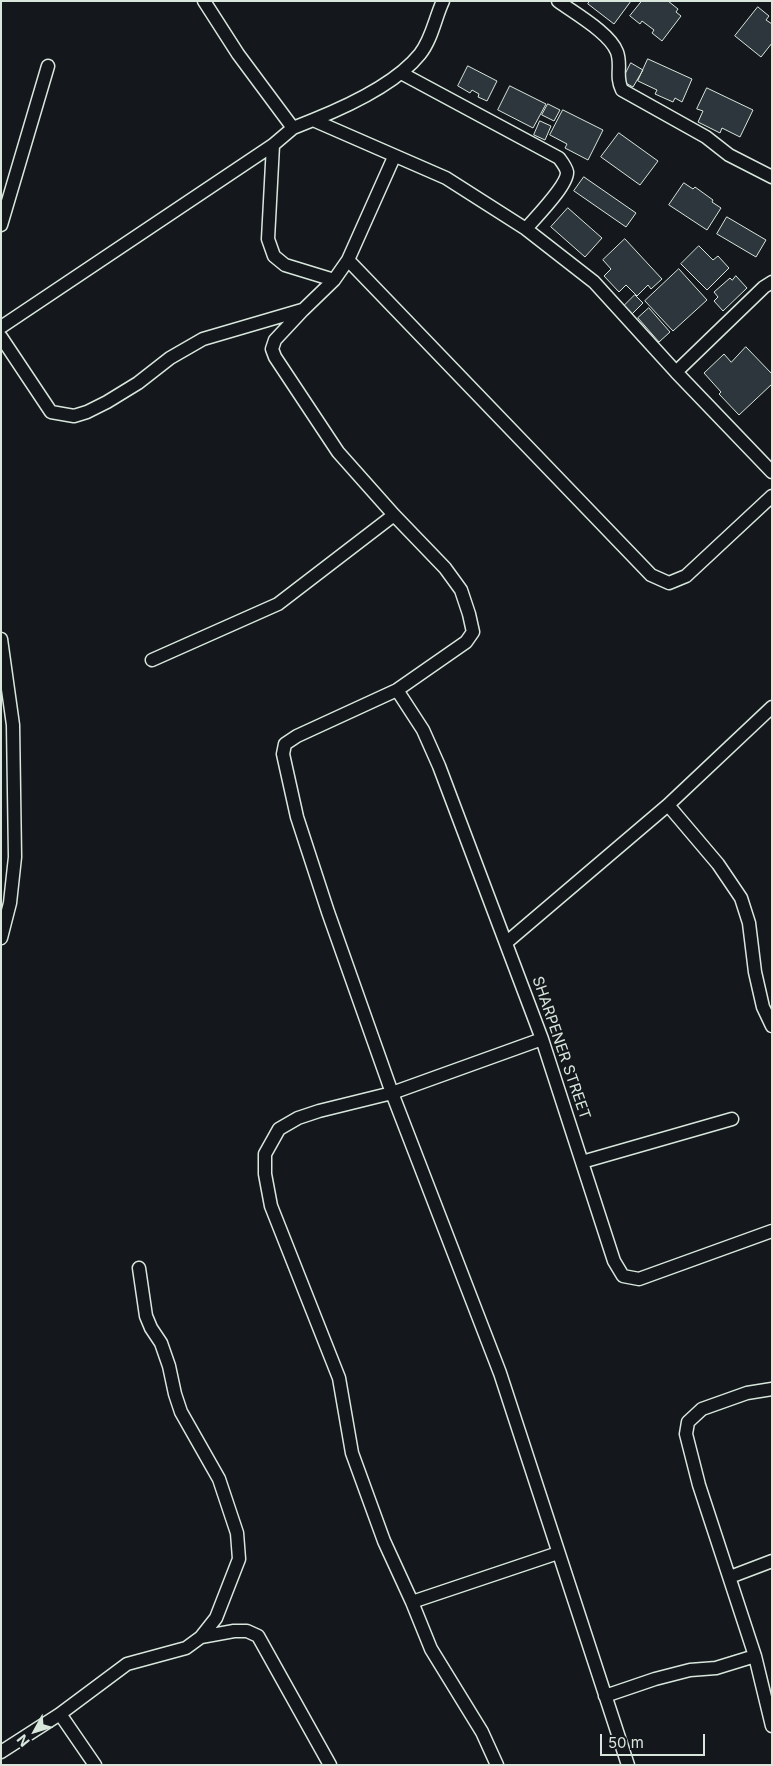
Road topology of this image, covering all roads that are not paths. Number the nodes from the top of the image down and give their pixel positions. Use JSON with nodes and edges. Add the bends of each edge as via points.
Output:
{"nodes":[{"id":1,"x":204,"y":1,"type":"edge"},
{"id":2,"x":443,"y":1,"type":"edge"},
{"id":3,"x":558,"y":1,"type":"edge"},
{"id":4,"x":48,"y":66,"type":"dead end"},
{"id":5,"x":401,"y":73,"type":"junction"},
{"id":6,"x":313,"y":120,"type":"junction"},
{"id":7,"x":293,"y":128,"type":"junction"},
{"id":8,"x":273,"y":145,"type":"junction"},
{"id":9,"x":394,"y":157,"type":"junction"},
{"id":10,"x":772,"y":177,"type":"edge"},
{"id":11,"x":1,"y":225,"type":"edge"},
{"id":12,"x":526,"y":229,"type":"junction"},
{"id":13,"x":348,"y":260,"type":"junction"},
{"id":14,"x":334,"y":280,"type":"junction"},
{"id":15,"x":772,"y":282,"type":"edge"},
{"id":16,"x":302,"y":310,"type":"junction"},
{"id":17,"x":1,"y":327,"type":"edge"},
{"id":18,"x":1,"y":337,"type":"edge"},
{"id":19,"x":676,"y":372,"type":"junction"},
{"id":20,"x":772,"y":472,"type":"edge"},
{"id":21,"x":772,"y":496,"type":"edge"},
{"id":22,"x":394,"y":515,"type":"junction"},
{"id":23,"x":1,"y":639,"type":"edge"},
{"id":24,"x":152,"y":660,"type":"dead end"},
{"id":25,"x":397,"y":690,"type":"junction"},
{"id":26,"x":772,"y":707,"type":"edge"},
{"id":27,"x":1,"y":803,"type":"edge"},
{"id":28,"x":14,"y":804,"type":"junction"},
{"id":29,"x":668,"y":805,"type":"junction"},
{"id":30,"x":1,"y":938,"type":"edge"},
{"id":31,"x":507,"y":942,"type":"junction"},
{"id":32,"x":772,"y":1026,"type":"edge"},
{"id":33,"x":542,"y":1039,"type":"junction"},
{"id":34,"x":392,"y":1093,"type":"junction"},
{"id":35,"x":732,"y":1119,"type":"dead end"},
{"id":36,"x":582,"y":1162,"type":"junction"},
{"id":37,"x":772,"y":1231,"type":"edge"},
{"id":38,"x":139,"y":1268,"type":"dead end"},
{"id":39,"x":772,"y":1389,"type":"edge"},
{"id":40,"x":558,"y":1553,"type":"junction"},
{"id":41,"x":772,"y":1561,"type":"edge"},
{"id":42,"x":730,"y":1576,"type":"junction"},
{"id":43,"x":412,"y":1602,"type":"junction"},
{"id":44,"x":201,"y":1637,"type":"junction"},
{"id":45,"x":755,"y":1656,"type":"junction"},
{"id":46,"x":605,"y":1696,"type":"junction"},
{"id":47,"x":60,"y":1714,"type":"junction"},
{"id":48,"x":771,"y":1719,"type":"edge"},
{"id":49,"x":1,"y":1752,"type":"edge"},
{"id":50,"x":95,"y":1765,"type":"edge"},
{"id":51,"x":330,"y":1765,"type":"edge"},
{"id":52,"x":497,"y":1765,"type":"edge"},
{"id":53,"x":628,"y":1765,"type":"edge"}],
"edges":[{"from":1,"to":7,"type":"street","via":[[238,54]]},
{"from":2,"to":5,"type":"street","via":[[421,53]]},
{"from":3,"to":10,"type":"street","via":[[605,36],[616,50],[618,81],[622,90],[706,138],[729,156]]},
{"from":4,"to":11,"type":"street"},
{"from":5,"to":6,"type":"street","via":[[337,111]]},
{"from":5,"to":12,"type":"street","via":[[559,158],[567,170],[566,178]]},
{"from":6,"to":7,"type":"street"},
{"from":6,"to":9,"type":"street"},
{"from":7,"to":8,"type":"street"},
{"from":8,"to":14,"type":"street","via":[[268,239],[274,256],[285,265]]},
{"from":8,"to":17,"type":"street"},
{"from":9,"to":12,"type":"street","via":[[446,178]]},
{"from":9,"to":13,"type":"street"},
{"from":12,"to":19,"type":"street","via":[[594,282]]},
{"from":13,"to":14,"type":"street"},
{"from":13,"to":21,"type":"street","via":[[651,575],[669,583],[686,576]]},
{"from":14,"to":16,"type":"street"},
{"from":15,"to":19,"type":"street"},
{"from":16,"to":18,"type":"street","via":[[203,339],[107,402],[74,416],[51,412]]},
{"from":16,"to":22,"type":"street","via":[[275,340],[272,348],[275,357],[338,452]]},
{"from":19,"to":20,"type":"street"},
{"from":22,"to":24,"type":"street","via":[[278,604]]},
{"from":22,"to":25,"type":"street","via":[[445,568],[461,590],[473,632],[466,642]]},
{"from":23,"to":28,"type":"street","via":[[13,725]]},
{"from":25,"to":31,"type":"street","name":"SHARPENER STREET","via":[[423,730],[439,766]]},
{"from":25,"to":34,"type":"street","via":[[297,736],[284,744],[283,754],[297,817]]},
{"from":26,"to":29,"type":"street"},
{"from":27,"to":28,"type":"street"},
{"from":28,"to":30,"type":"street","via":[[15,857],[10,903]]},
{"from":29,"to":31,"type":"street"},
{"from":29,"to":32,"type":"street","via":[[718,864],[741,898],[749,922],[763,1007]]},
{"from":31,"to":33,"type":"street","name":"SHARPENER STREET"},
{"from":33,"to":34,"type":"street"},
{"from":33,"to":36,"type":"street","name":"SHARPENER STREET"},
{"from":34,"to":40,"type":"street","via":[[500,1373]]},
{"from":34,"to":43,"type":"street","via":[[298,1118],[279,1129],[264,1154],[271,1206],[339,1378],[352,1452],[384,1540]]},
{"from":35,"to":36,"type":"street"},
{"from":36,"to":37,"type":"street","name":"SHARPENER STREET","via":[[614,1261],[623,1276],[639,1279]]},
{"from":38,"to":44,"type":"street","via":[[146,1316],[161,1343],[181,1412],[219,1479],[237,1532],[239,1559],[216,1618]]},
{"from":39,"to":42,"type":"street","via":[[716,1402],[688,1422],[686,1434],[699,1485]]},
{"from":40,"to":43,"type":"street"},
{"from":40,"to":46,"type":"street"},
{"from":41,"to":42,"type":"street"},
{"from":42,"to":45,"type":"street"},
{"from":43,"to":52,"type":"street","via":[[432,1649],[482,1732]]},
{"from":44,"to":47,"type":"street","via":[[186,1648],[128,1664]]},
{"from":44,"to":51,"type":"street","via":[[240,1631],[258,1636]]},
{"from":45,"to":46,"type":"street","via":[[716,1668],[690,1670],[656,1679]]},
{"from":45,"to":48,"type":"street"},
{"from":46,"to":53,"type":"street"},
{"from":47,"to":49,"type":"street"},
{"from":47,"to":50,"type":"street"}]}
